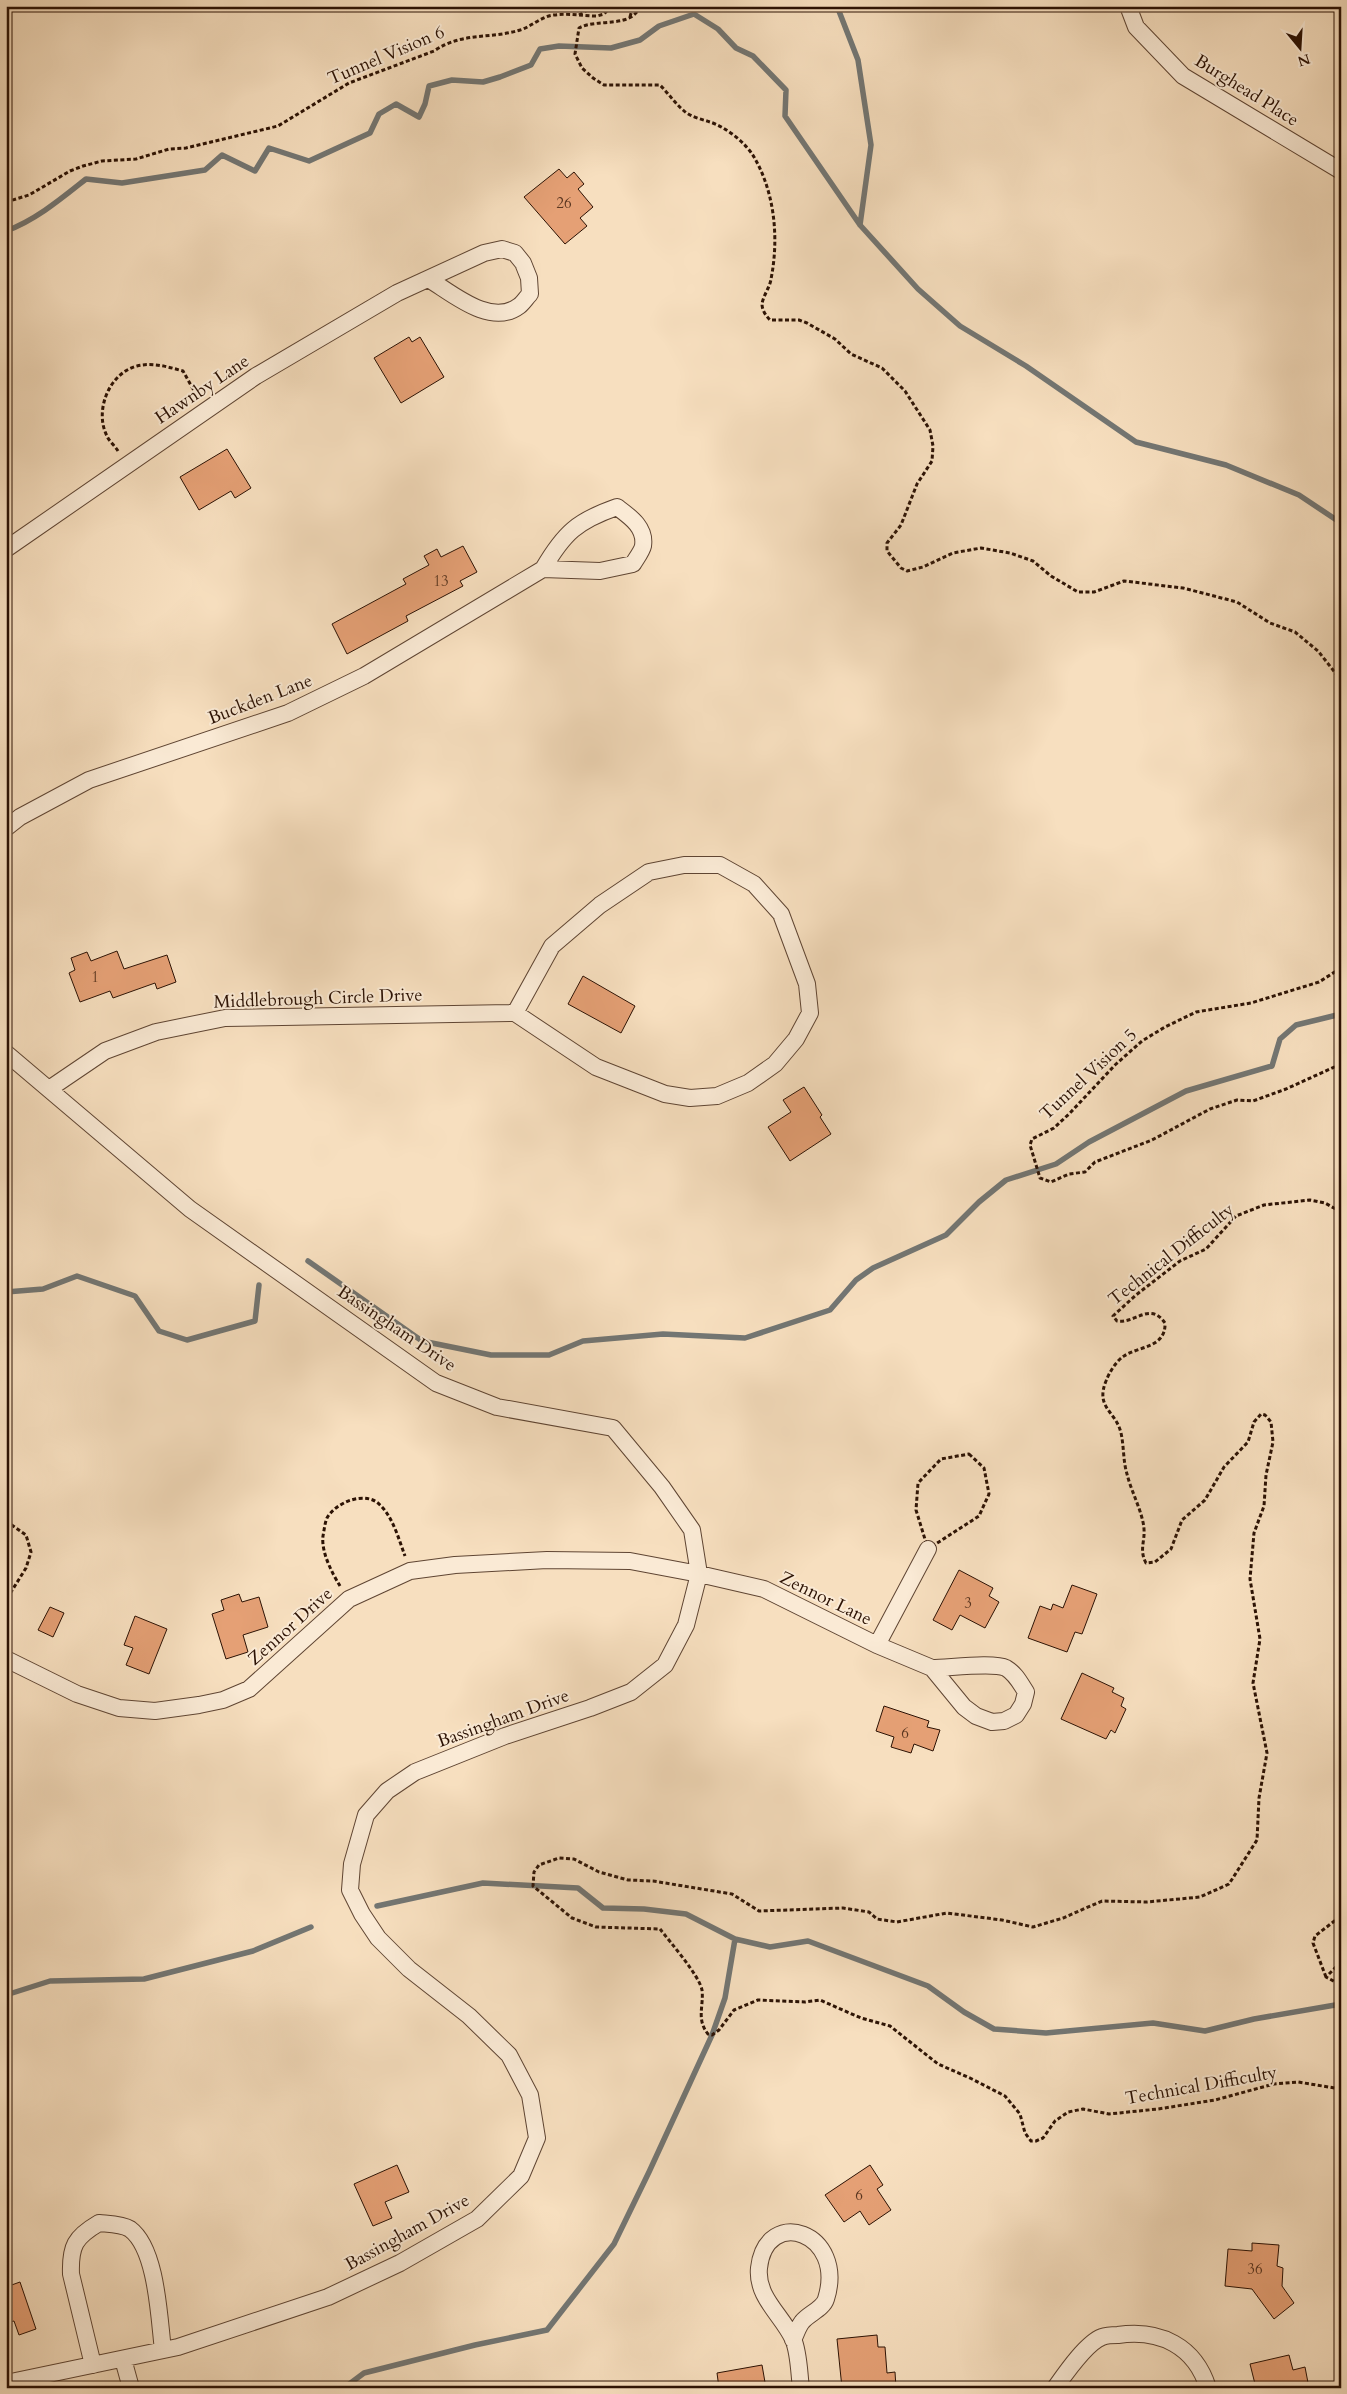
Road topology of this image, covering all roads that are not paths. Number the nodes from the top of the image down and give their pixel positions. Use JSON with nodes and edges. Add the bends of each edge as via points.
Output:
{"nodes":[{"id":1,"x":1128,"y":6,"type":"edge"},
{"id":2,"x":1341,"y":171,"type":"edge"},
{"id":3,"x":430,"y":280,"type":"junction"},
{"id":4,"x":6,"y":548,"type":"edge"},
{"id":5,"x":543,"y":569,"type":"junction"},
{"id":6,"x":6,"y":828,"type":"edge"},
{"id":7,"x":515,"y":1013,"type":"junction"},
{"id":8,"x":6,"y":1054,"type":"edge"},
{"id":9,"x":49,"y":1089,"type":"junction"},
{"id":10,"x":928,"y":1550,"type":"road end"},
{"id":11,"x":699,"y":1574,"type":"junction"},
{"id":12,"x":877,"y":1645,"type":"junction"},
{"id":13,"x":6,"y":1659,"type":"edge"},
{"id":14,"x":932,"y":1668,"type":"junction"},
{"id":15,"x":793,"y":2340,"type":"junction"},
{"id":16,"x":163,"y":2350,"type":"junction"},
{"id":17,"x":123,"y":2360,"type":"junction"},
{"id":18,"x":93,"y":2365,"type":"junction"},
{"id":19,"x":6,"y":2383,"type":"edge"},
{"id":20,"x":131,"y":2388,"type":"edge"},
{"id":21,"x":801,"y":2388,"type":"edge"},
{"id":22,"x":1055,"y":2388,"type":"edge"},
{"id":23,"x":1208,"y":2388,"type":"edge"}],
"edges":[{"from":1,"to":2,"type":"street","name":"Burghead Place","via":[[1136,26],[1183,76]]},
{"from":3,"to":3,"type":"street","name":"Hawnby Lane","via":[[484,254],[502,249],[515,253],[523,263],[530,278],[530,294],[508,312],[494,312],[473,306]]},
{"from":3,"to":4,"type":"street","name":"Hawnby Lane","via":[[396,293],[256,376]]},
{"from":5,"to":5,"type":"street","name":"Buckden Lane","via":[[558,543],[589,517],[617,507],[636,521],[643,546],[633,564],[600,571]]},
{"from":5,"to":6,"type":"street","name":"Buckden Lane","via":[[364,676],[288,714],[89,780],[20,817]]},
{"from":7,"to":7,"type":"street","via":[[552,946],[600,905],[649,872],[684,865],[720,865],[754,884],[780,914],[808,984],[810,1013],[796,1039],[776,1064],[748,1083],[717,1096],[690,1098],[665,1094],[596,1067]]},
{"from":7,"to":9,"type":"street","name":"Middlebrough Circle Drive","via":[[225,1018],[156,1032],[105,1051]]},
{"from":8,"to":9,"type":"street","name":"Bassingham Drive"},
{"from":9,"to":11,"type":"street","name":"Bassingham Drive","via":[[190,1209],[436,1383],[497,1407],[613,1428],[662,1487],[692,1530]]},
{"from":10,"to":12,"type":"street"},
{"from":11,"to":12,"type":"street","name":"Zennor Lane","via":[[764,1589]]},
{"from":11,"to":13,"type":"street","name":"Zennor Drive","via":[[630,1561],[547,1560],[410,1571],[348,1599],[249,1689],[223,1700],[155,1711],[119,1708],[77,1694]]},
{"from":11,"to":16,"type":"street","name":"Bassingham Drive","via":[[686,1625],[665,1665],[631,1692],[505,1736],[415,1772],[387,1791],[366,1815],[352,1864],[350,1890],[378,1938],[509,2055],[530,2095],[537,2138],[521,2176],[476,2219],[400,2263],[328,2297]]},
{"from":12,"to":14,"type":"street","name":"Zennor Lane"},
{"from":14,"to":14,"type":"street","name":"Zennor Lane","via":[[964,1707],[976,1716],[992,1722],[1004,1720],[1016,1715],[1023,1704],[1026,1692],[1017,1676],[1004,1667]]},
{"from":15,"to":15,"type":"street","via":[[802,2322],[826,2302],[830,2282],[828,2265],[821,2250],[811,2237],[797,2231],[777,2235],[766,2247],[759,2268],[761,2286]]},
{"from":15,"to":21,"type":"street"},
{"from":16,"to":17,"type":"street","name":"Bassingham Drive"},
{"from":16,"to":18,"type":"street","via":[[150,2259],[129,2229],[99,2223],[74,2243],[70,2258]]},
{"from":17,"to":18,"type":"street","name":"Bassingham Drive"},
{"from":17,"to":20,"type":"street"},
{"from":18,"to":19,"type":"street","name":"Bassingham Drive"},
{"from":22,"to":23,"type":"street","via":[[1076,2358],[1101,2337],[1139,2332],[1159,2336],[1178,2346],[1203,2372]]}]}
